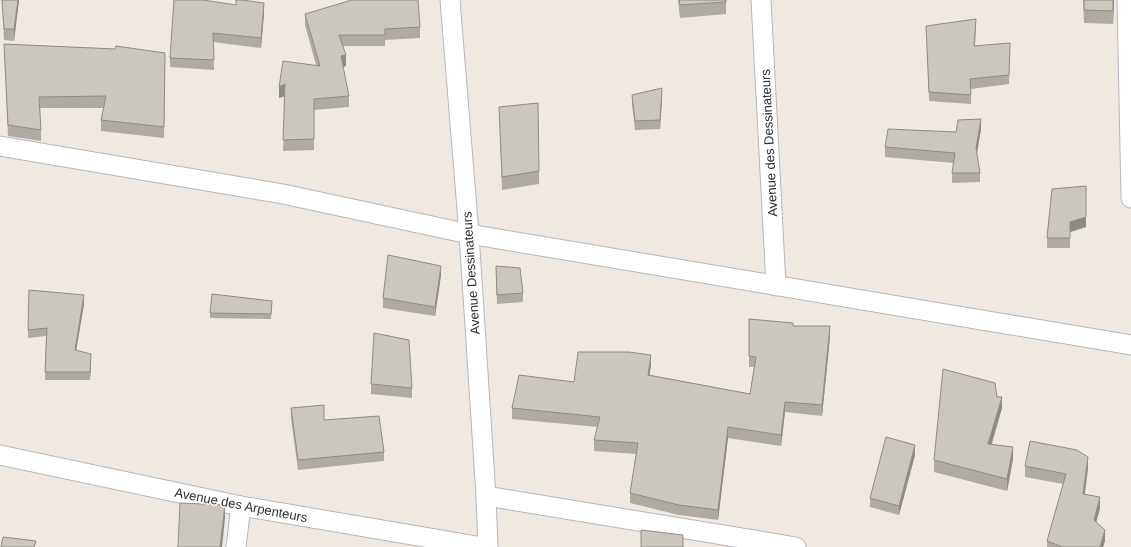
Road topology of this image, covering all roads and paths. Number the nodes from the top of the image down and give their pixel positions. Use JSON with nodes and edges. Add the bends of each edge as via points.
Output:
{"nodes":[{"id":1,"x":450,"y":0,"type":"edge"},
{"id":2,"x":761,"y":0,"type":"edge"},
{"id":3,"x":1128,"y":0,"type":"edge"},
{"id":4,"x":0,"y":146,"type":"edge"},
{"id":5,"x":1131,"y":198,"type":"edge"},
{"id":6,"x":469,"y":234,"type":"junction"},
{"id":7,"x":776,"y":286,"type":"junction"},
{"id":8,"x":1131,"y":345,"type":"edge"},
{"id":9,"x":0,"y":455,"type":"edge"},
{"id":10,"x":486,"y":496,"type":"junction"},
{"id":11,"x":241,"y":506,"type":"junction"},
{"id":12,"x":236,"y":547,"type":"edge"},
{"id":13,"x":483,"y":547,"type":"edge"},
{"id":14,"x":488,"y":547,"type":"edge"},
{"id":15,"x":796,"y":547,"type":"edge"}],
"edges":[{"from":1,"to":6,"type":"street","name":"Avenue Dessinateurs"},
{"from":2,"to":7,"type":"street","name":"Avenue des Dessinateurs"},
{"from":3,"to":5,"type":"street"},
{"from":4,"to":6,"type":"street","via":[[284,194]]},
{"from":6,"to":7,"type":"street"},
{"from":6,"to":10,"type":"street","name":"Avenue Dessinateurs"},
{"from":7,"to":8,"type":"street"},
{"from":9,"to":11,"type":"street","name":"Avenue des Arpenteurs"},
{"from":10,"to":14,"type":"street","name":"Avenue Dessinateurs"},
{"from":10,"to":15,"type":"street"},
{"from":11,"to":12,"type":"street"},
{"from":11,"to":13,"type":"street","name":"Avenue des Arpenteurs"}]}
